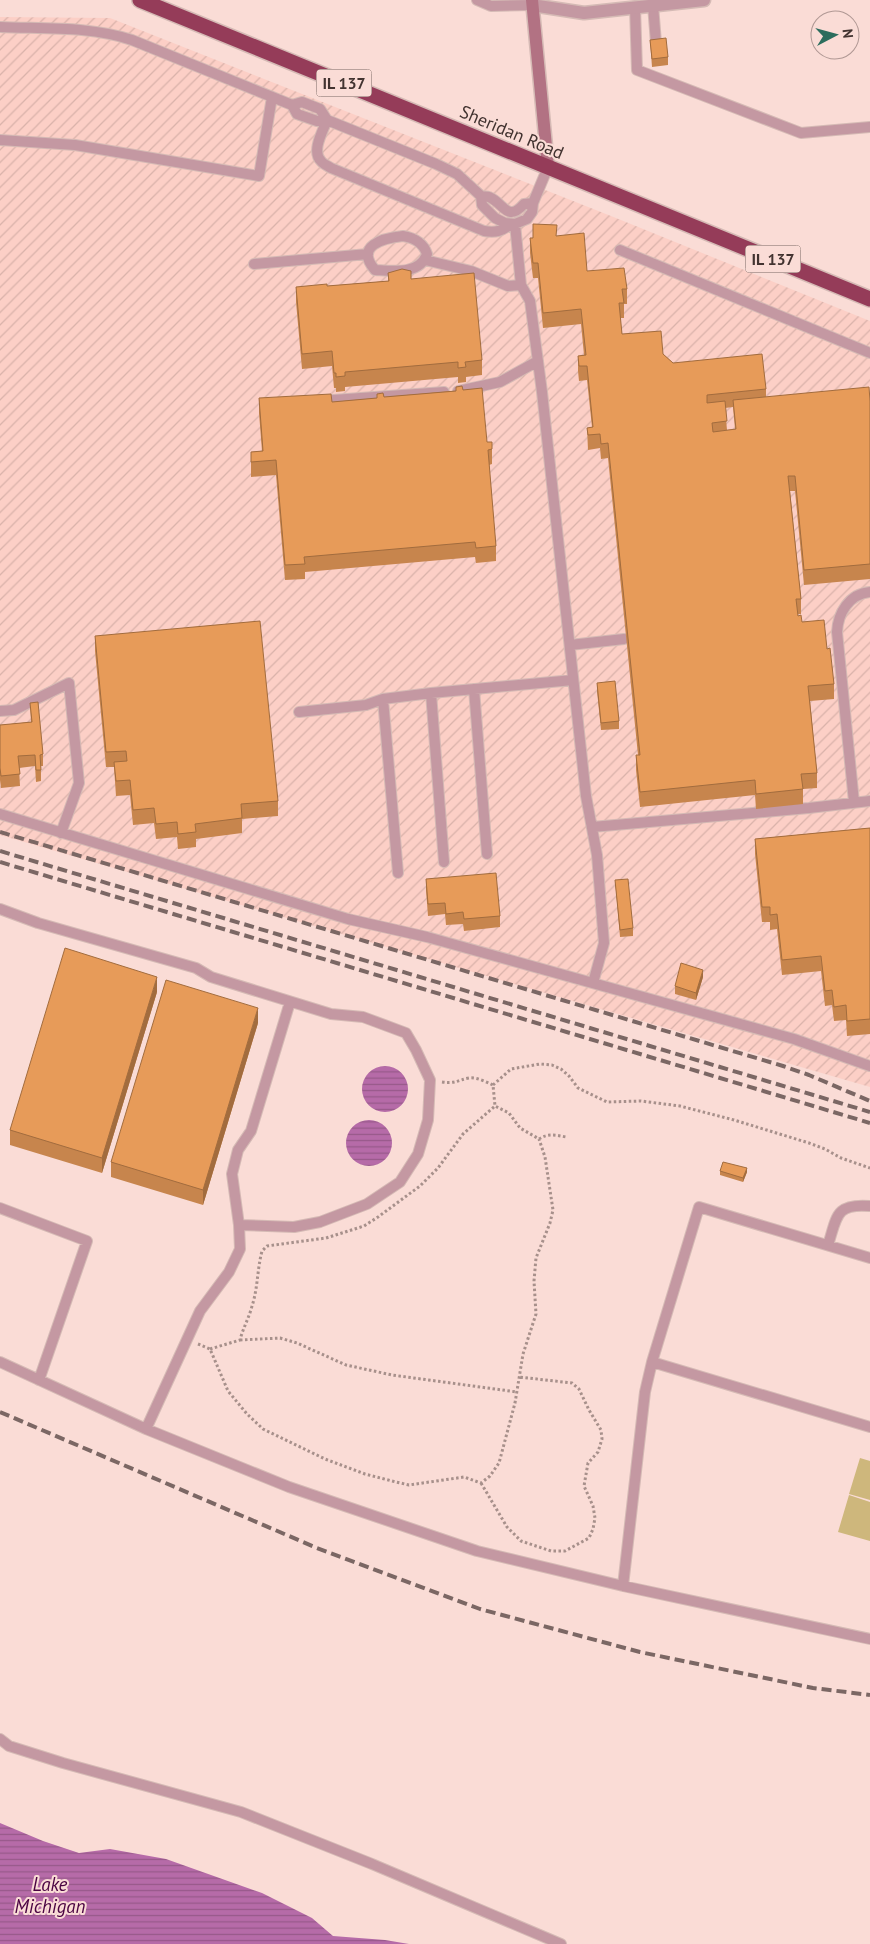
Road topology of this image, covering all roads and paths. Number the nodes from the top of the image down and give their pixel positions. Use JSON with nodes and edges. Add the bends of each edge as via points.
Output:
{"nodes":[{"id":1,"x":140,"y":0,"type":"edge"},
{"id":2,"x":477,"y":0,"type":"edge"},
{"id":3,"x":545,"y":0,"type":"edge"},
{"id":4,"x":704,"y":0,"type":"edge"},
{"id":5,"x":532,"y":3,"type":"edge"},
{"id":6,"x":653,"y":6,"type":"junction"},
{"id":7,"x":635,"y":7,"type":"junction"},
{"id":8,"x":0,"y":27,"type":"edge"},
{"id":9,"x":656,"y":43,"type":"edge"},
{"id":10,"x":272,"y":98,"type":"junction"},
{"id":11,"x":327,"y":120,"type":"junction"},
{"id":12,"x":870,"y":127,"type":"edge"},
{"id":13,"x":0,"y":140,"type":"edge"},
{"id":14,"x":548,"y":167,"type":"junction"},
{"id":15,"x":481,"y":196,"type":"junction"},
{"id":16,"x":533,"y":202,"type":"junction"},
{"id":17,"x":513,"y":224,"type":"junction"},
{"id":18,"x":620,"y":250,"type":"dead end"},
{"id":19,"x":368,"y":254,"type":"junction"},
{"id":20,"x":425,"y":260,"type":"junction"},
{"id":21,"x":254,"y":264,"type":"dead end"},
{"id":22,"x":521,"y":285,"type":"junction"},
{"id":23,"x":870,"y":299,"type":"edge"},
{"id":24,"x":870,"y":353,"type":"edge"},
{"id":25,"x":538,"y":360,"type":"junction"},
{"id":26,"x":312,"y":402,"type":"edge"},
{"id":27,"x":870,"y":592,"type":"edge"},
{"id":28,"x":624,"y":639,"type":"dead end"},
{"id":29,"x":570,"y":645,"type":"junction"},
{"id":30,"x":573,"y":680,"type":"junction"},
{"id":31,"x":474,"y":689,"type":"junction"},
{"id":32,"x":431,"y":693,"type":"junction"},
{"id":33,"x":383,"y":699,"type":"junction"},
{"id":34,"x":0,"y":711,"type":"edge"},
{"id":35,"x":299,"y":712,"type":"dead end"},
{"id":36,"x":870,"y":801,"type":"edge"},
{"id":37,"x":854,"y":802,"type":"junction"},
{"id":38,"x":0,"y":814,"type":"edge"},
{"id":39,"x":592,"y":827,"type":"junction"},
{"id":40,"x":62,"y":833,"type":"junction"},
{"id":41,"x":487,"y":854,"type":"dead end"},
{"id":42,"x":444,"y":862,"type":"dead end"},
{"id":43,"x":398,"y":873,"type":"dead end"},
{"id":44,"x":0,"y":909,"type":"edge"},
{"id":45,"x":593,"y":983,"type":"junction"},
{"id":46,"x":290,"y":1002,"type":"junction"},
{"id":47,"x":870,"y":1066,"type":"edge"},
{"id":48,"x":430,"y":1080,"type":"junction"},
{"id":49,"x":493,"y":1085,"type":"junction"},
{"id":50,"x":495,"y":1106,"type":"junction"},
{"id":51,"x":566,"y":1137,"type":"dead end"},
{"id":52,"x":539,"y":1139,"type":"junction"},
{"id":53,"x":870,"y":1168,"type":"edge"},
{"id":54,"x":870,"y":1206,"type":"edge"},
{"id":55,"x":0,"y":1208,"type":"edge"},
{"id":56,"x":239,"y":1225,"type":"junction"},
{"id":57,"x":828,"y":1245,"type":"junction"},
{"id":58,"x":870,"y":1258,"type":"edge"},
{"id":59,"x":188,"y":1339,"type":"junction"},
{"id":60,"x":240,"y":1340,"type":"junction"},
{"id":61,"x":210,"y":1349,"type":"junction"},
{"id":62,"x":0,"y":1362,"type":"edge"},
{"id":63,"x":652,"y":1362,"type":"junction"},
{"id":64,"x":519,"y":1377,"type":"junction"},
{"id":65,"x":39,"y":1380,"type":"junction"},
{"id":66,"x":517,"y":1392,"type":"junction"},
{"id":67,"x":870,"y":1427,"type":"edge"},
{"id":68,"x":146,"y":1429,"type":"junction"},
{"id":69,"x":481,"y":1483,"type":"junction"},
{"id":70,"x":623,"y":1586,"type":"junction"},
{"id":71,"x":870,"y":1639,"type":"edge"},
{"id":72,"x":0,"y":1739,"type":"edge"},
{"id":73,"x":561,"y":1944,"type":"edge"}],
"edges":[{"from":1,"to":14,"type":"highway","name":"Sheridan Road","number":"IL 137"},
{"from":2,"to":5,"type":"lane","via":[[491,6]]},
{"from":3,"to":5,"type":"street"},
{"from":4,"to":6,"type":"street"},
{"from":5,"to":7,"type":"street","via":[[584,13]]},
{"from":5,"to":14,"type":"street"},
{"from":6,"to":7,"type":"street"},
{"from":6,"to":9,"type":"lane"},
{"from":7,"to":12,"type":"lane","via":[[637,70],[801,133]]},
{"from":8,"to":10,"type":"lane","via":[[113,34]]},
{"from":10,"to":11,"type":"lane","via":[[292,105],[297,114],[317,121]]},
{"from":10,"to":13,"type":"lane","via":[[259,176],[75,145]]},
{"from":11,"to":15,"type":"lane","via":[[450,171]]},
{"from":11,"to":17,"type":"lane","via":[[317,152],[320,161],[331,168],[484,231],[495,233]]},
{"from":14,"to":16,"type":"lane"},
{"from":14,"to":23,"type":"highway","name":"Sheridan Road","number":"IL 137"},
{"from":15,"to":16,"type":"lane","via":[[490,198],[510,212]]},
{"from":15,"to":17,"type":"lane","via":[[482,205],[495,218]]},
{"from":16,"to":17,"type":"lane","via":[[527,219]]},
{"from":17,"to":22,"type":"lane"},
{"from":18,"to":24,"type":"lane"},
{"from":19,"to":20,"type":"lane","via":[[370,265],[375,270],[409,269]]},
{"from":19,"to":20,"type":"lane","via":[[371,246],[381,240],[403,236],[421,243],[427,254]]},
{"from":19,"to":21,"type":"lane"},
{"from":20,"to":22,"type":"lane","via":[[508,286]]},
{"from":22,"to":25,"type":"lane","via":[[530,301]]},
{"from":25,"to":26,"type":"lane","via":[[500,382],[467,390]]},
{"from":25,"to":29,"type":"lane"},
{"from":27,"to":37,"type":"lane","via":[[854,597],[837,619]]},
{"from":28,"to":29,"type":"lane"},
{"from":29,"to":30,"type":"lane"},
{"from":30,"to":31,"type":"lane"},
{"from":30,"to":39,"type":"lane"},
{"from":31,"to":32,"type":"lane"},
{"from":31,"to":41,"type":"lane"},
{"from":32,"to":33,"type":"lane"},
{"from":32,"to":42,"type":"lane"},
{"from":33,"to":35,"type":"lane","via":[[366,705]]},
{"from":33,"to":43,"type":"lane"},
{"from":34,"to":40,"type":"lane","via":[[14,710],[70,683],[79,783]]},
{"from":36,"to":37,"type":"lane"},
{"from":37,"to":39,"type":"lane"},
{"from":38,"to":40,"type":"lane"},
{"from":39,"to":45,"type":"lane","via":[[604,943]]},
{"from":40,"to":45,"type":"lane","via":[[348,919]]},
{"from":44,"to":46,"type":"lane","via":[[196,968],[211,977]]},
{"from":45,"to":47,"type":"lane","via":[[794,1039]]},
{"from":46,"to":48,"type":"lane","via":[[330,1014],[363,1017],[406,1033]]},
{"from":46,"to":56,"type":"lane","via":[[251,1131],[238,1150],[232,1174]]},
{"from":48,"to":49,"type":"path","via":[[452,1084],[475,1078]]},
{"from":48,"to":56,"type":"lane","via":[[428,1120],[418,1154],[400,1182],[367,1204],[320,1222],[294,1227]]},
{"from":49,"to":50,"type":"path"},
{"from":49,"to":53,"type":"path","via":[[511,1069],[552,1065],[569,1076],[578,1088],[607,1102],[641,1101],[701,1111],[809,1143]]},
{"from":50,"to":52,"type":"path","via":[[509,1112],[520,1128]]},
{"from":50,"to":60,"type":"path","via":[[463,1134],[420,1186],[378,1218],[326,1238],[267,1246],[262,1252],[258,1283]]},
{"from":51,"to":52,"type":"path","via":[[554,1134]]},
{"from":52,"to":64,"type":"path","via":[[553,1210],[536,1258],[536,1314]]},
{"from":54,"to":57,"type":"lane","via":[[847,1207],[839,1213]]},
{"from":55,"to":65,"type":"lane","via":[[87,1241]]},
{"from":56,"to":59,"type":"lane","via":[[240,1249],[229,1272],[200,1311]]},
{"from":57,"to":58,"type":"lane"},
{"from":57,"to":63,"type":"lane","via":[[699,1207]]},
{"from":59,"to":61,"type":"path"},
{"from":59,"to":68,"type":"lane"},
{"from":60,"to":61,"type":"path"},
{"from":60,"to":66,"type":"path","via":[[280,1338],[346,1365],[392,1375]]},
{"from":61,"to":69,"type":"path","via":[[228,1391],[247,1414],[272,1434],[325,1459],[396,1482],[409,1484],[464,1478]]},
{"from":62,"to":65,"type":"lane"},
{"from":63,"to":67,"type":"lane"},
{"from":63,"to":70,"type":"lane","via":[[645,1392]]},
{"from":64,"to":66,"type":"path"},
{"from":64,"to":69,"type":"path","via":[[572,1383],[580,1389],[601,1430],[602,1439],[598,1452],[588,1463],[584,1486],[594,1506],[593,1530],[589,1538],[565,1551],[551,1551],[521,1540],[507,1527]]},
{"from":65,"to":68,"type":"lane"},
{"from":66,"to":69,"type":"path","via":[[499,1463]]},
{"from":68,"to":70,"type":"lane","via":[[289,1487],[477,1550]]},
{"from":70,"to":71,"type":"lane"},
{"from":72,"to":73,"type":"lane","via":[[9,1746],[63,1763],[241,1812]]}]}
